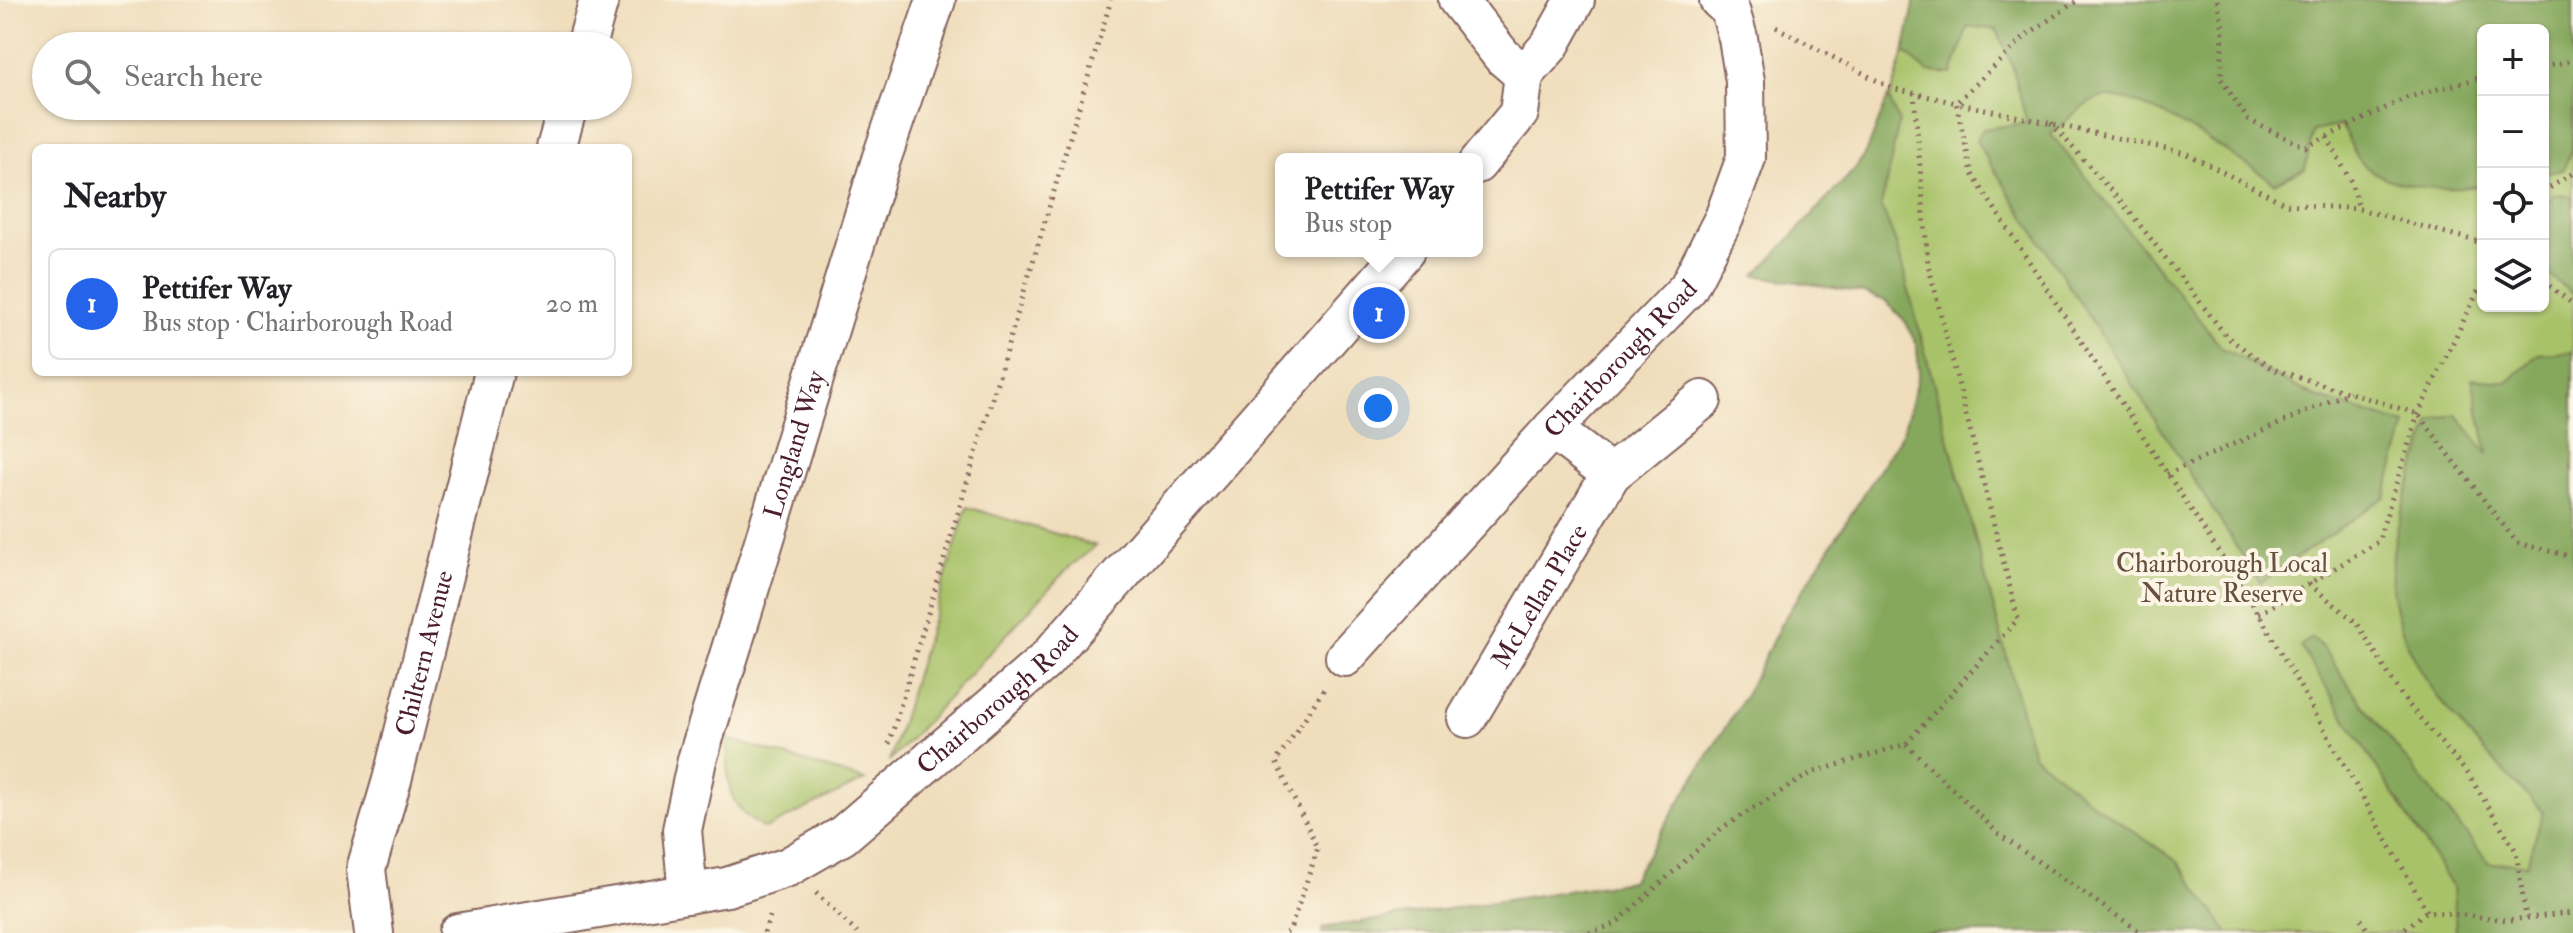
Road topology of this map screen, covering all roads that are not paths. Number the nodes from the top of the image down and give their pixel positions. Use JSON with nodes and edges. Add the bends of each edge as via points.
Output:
{"nodes":[{"id":1,"x":599,"y":0,"type":"edge"},
{"id":2,"x":936,"y":0,"type":"edge"},
{"id":3,"x":1458,"y":0,"type":"edge"},
{"id":4,"x":1575,"y":0,"type":"edge"},
{"id":5,"x":1725,"y":5,"type":"edge"},
{"id":6,"x":590,"y":32,"type":"edge"},
{"id":7,"x":1524,"y":75,"type":"junction"},
{"id":8,"x":564,"y":120,"type":"edge"},
{"id":9,"x":557,"y":144,"type":"edge"},
{"id":10,"x":1483,"y":157,"type":"edge"},
{"id":11,"x":1400,"y":257,"type":"edge"},
{"id":12,"x":493,"y":376,"type":"edge"},
{"id":13,"x":1702,"y":400,"type":"dead end"},
{"id":14,"x":1552,"y":429,"type":"junction"},
{"id":15,"x":1611,"y":474,"type":"junction"},
{"id":16,"x":1345,"y":657,"type":"road end"},
{"id":17,"x":1467,"y":718,"type":"dead end"},
{"id":18,"x":688,"y":894,"type":"junction"},
{"id":19,"x":374,"y":933,"type":"edge"},
{"id":20,"x":458,"y":933,"type":"edge"}],
"edges":[{"from":1,"to":6,"type":"street"},
{"from":2,"to":18,"type":"street","name":"Longland Way","via":[[876,175],[697,760],[682,830]]},
{"from":3,"to":7,"type":"street"},
{"from":4,"to":7,"type":"street","via":[[1550,45]]},
{"from":5,"to":14,"type":"street","name":"Chairborough Road","via":[[1745,81],[1746,158],[1724,218],[1688,288]]},
{"from":7,"to":10,"type":"street","via":[[1519,113]]},
{"from":8,"to":9,"type":"street"},
{"from":11,"to":18,"type":"street","name":"Chairborough Road","via":[[1045,661],[842,836],[788,867]]},
{"from":12,"to":19,"type":"street","name":"Chiltern Avenue","via":[[366,869]]},
{"from":13,"to":15,"type":"street","name":"McLellan Place"},
{"from":14,"to":15,"type":"street"},
{"from":14,"to":16,"type":"street","name":"Chairborough Road"},
{"from":15,"to":17,"type":"street","name":"McLellan Place"},
{"from":18,"to":20,"type":"street","name":"Chairborough Road"}]}
